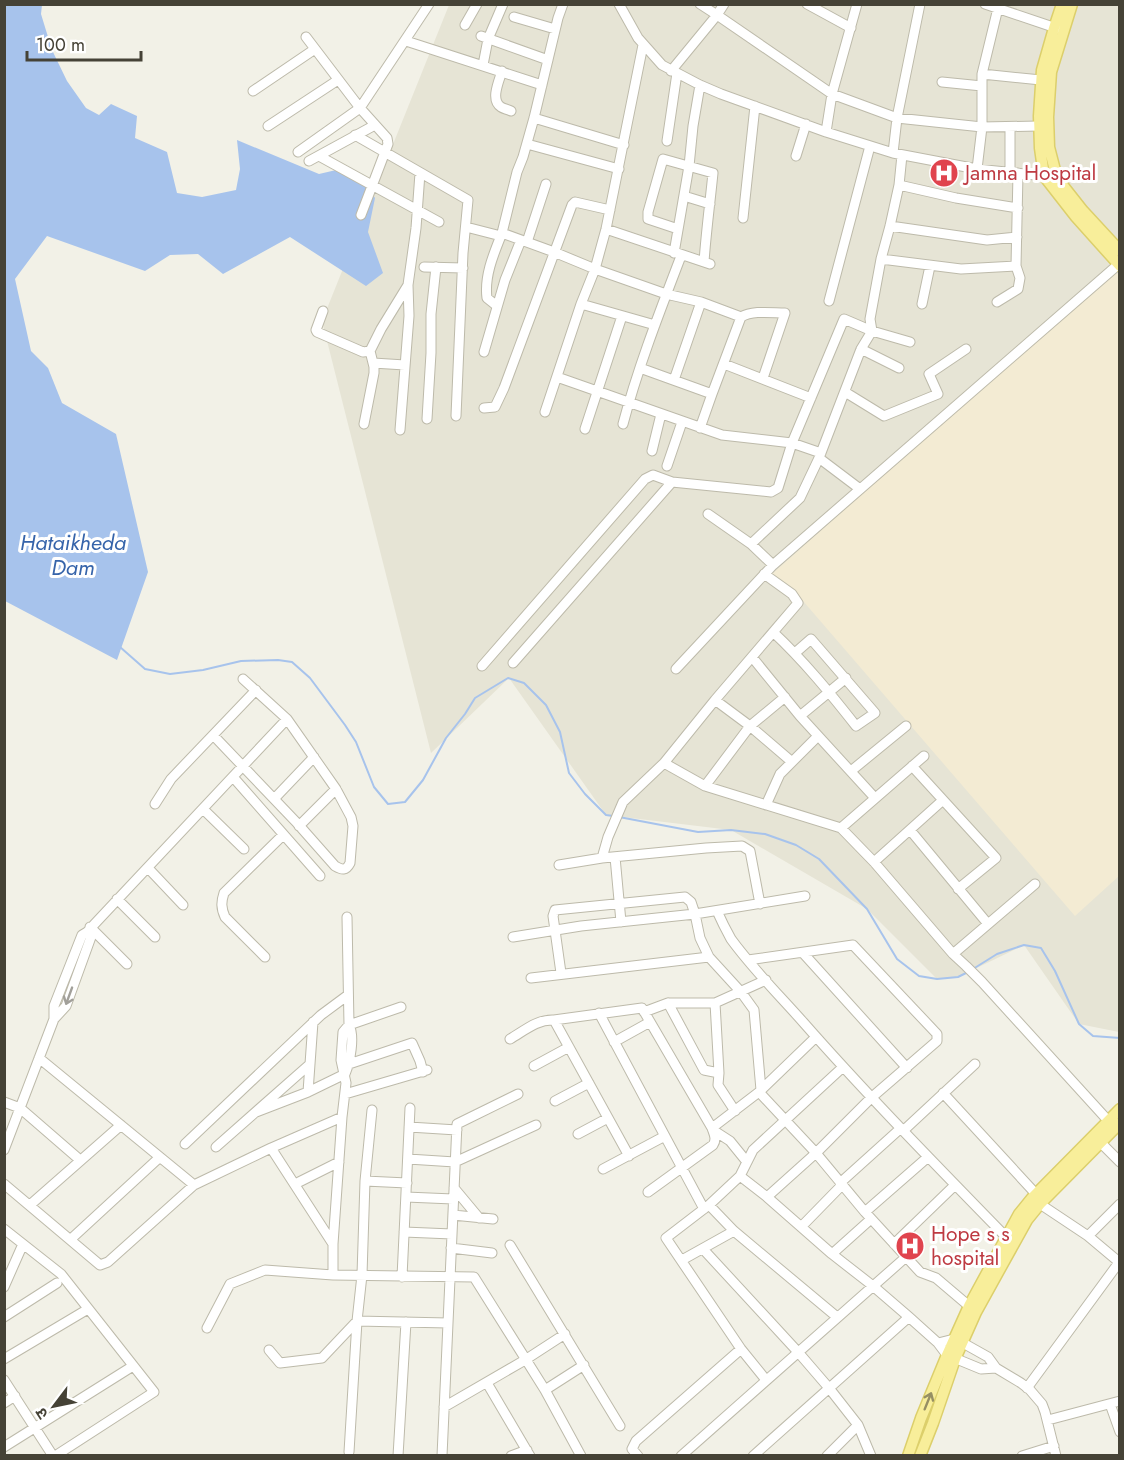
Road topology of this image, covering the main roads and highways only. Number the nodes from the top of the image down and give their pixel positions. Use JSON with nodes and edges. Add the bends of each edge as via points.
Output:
{"nodes":[{"id":1,"x":1062,"y":4,"type":"edge"},
{"id":2,"x":1072,"y":4,"type":"edge"},
{"id":3,"x":1059,"y":29,"type":"junction"},
{"id":4,"x":1050,"y":176,"type":"junction"},
{"id":5,"x":1119,"y":251,"type":"edge"},
{"id":6,"x":1119,"y":264,"type":"edge"},
{"id":7,"x":1119,"y":1109,"type":"edge"},
{"id":8,"x":1114,"y":1124,"type":"edge"},
{"id":9,"x":1010,"y":1239,"type":"junction"},
{"id":10,"x":958,"y":1341,"type":"junction"},
{"id":11,"x":951,"y":1357,"type":"junction"},
{"id":12,"x":908,"y":1455,"type":"edge"},
{"id":13,"x":920,"y":1455,"type":"edge"}],
"edges":[{"from":1,"to":3,"type":"main road"},
{"from":2,"to":3,"type":"main road"},
{"from":3,"to":4,"type":"main road","via":[[1048,117]]},
{"from":3,"to":4,"type":"main road","via":[[1041,81],[1040,148]]},
{"from":4,"to":5,"type":"main road","via":[[1057,178]]},
{"from":4,"to":6,"type":"main road","via":[[1076,217]]},
{"from":7,"to":8,"type":"main road"},
{"from":8,"to":9,"type":"main road","via":[[1019,1214]]},
{"from":9,"to":10,"type":"main road"},
{"from":9,"to":10,"type":"main road","via":[[969,1306]]},
{"from":10,"to":11,"type":"main road"},
{"from":12,"to":11,"type":"main road","one_way":true},
{"from":11,"to":13,"type":"main road","via":[[933,1424]]}]}
